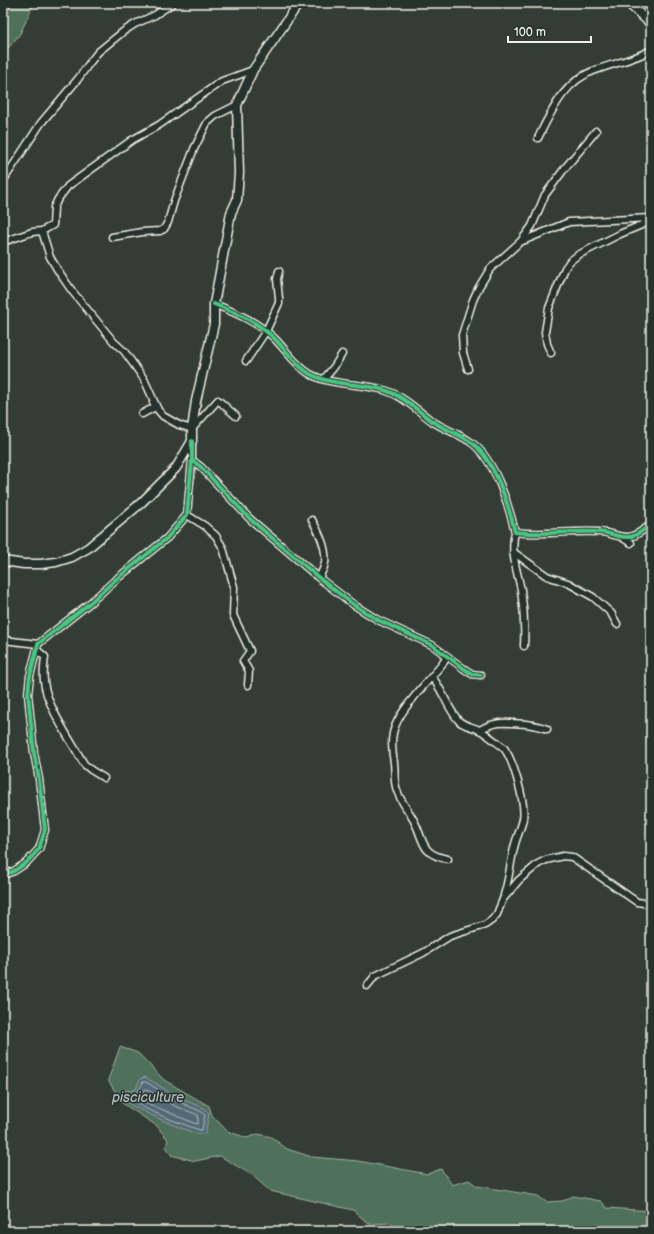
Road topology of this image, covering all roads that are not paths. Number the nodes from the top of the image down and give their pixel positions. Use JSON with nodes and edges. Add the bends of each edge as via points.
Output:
{"nodes":[{"id":1,"x":157,"y":3,"type":"edge"},
{"id":2,"x":299,"y":3,"type":"edge"},
{"id":3,"x":628,"y":3,"type":"edge"},
{"id":4,"x":171,"y":4,"type":"edge"},
{"id":5,"x":651,"y":24,"type":"edge"},
{"id":6,"x":651,"y":50,"type":"edge"},
{"id":7,"x":253,"y":70,"type":"junction"},
{"id":8,"x":237,"y":105,"type":"junction"},
{"id":9,"x":596,"y":131,"type":"dead end"},
{"id":10,"x":538,"y":138,"type":"dead end"},
{"id":11,"x":3,"y":181,"type":"edge"},
{"id":12,"x":651,"y":219,"type":"edge"},
{"id":13,"x":42,"y":231,"type":"junction"},
{"id":14,"x":112,"y":237,"type":"dead end"},
{"id":15,"x":3,"y":242,"type":"edge"},
{"id":16,"x":520,"y":242,"type":"junction"},
{"id":17,"x":279,"y":271,"type":"dead end"},
{"id":18,"x":214,"y":304,"type":"junction"},
{"id":19,"x":266,"y":331,"type":"junction"},
{"id":20,"x":551,"y":353,"type":"dead end"},
{"id":21,"x":342,"y":354,"type":"dead end"},
{"id":22,"x":246,"y":361,"type":"dead end"},
{"id":23,"x":468,"y":369,"type":"dead end"},
{"id":24,"x":324,"y":379,"type":"junction"},
{"id":25,"x":153,"y":402,"type":"junction"},
{"id":26,"x":142,"y":414,"type":"dead end"},
{"id":27,"x":236,"y":416,"type":"dead end"},
{"id":28,"x":192,"y":429,"type":"junction"},
{"id":29,"x":192,"y":441,"type":"junction"},
{"id":30,"x":192,"y":460,"type":"junction"},
{"id":31,"x":187,"y":515,"type":"junction"},
{"id":32,"x":312,"y":520,"type":"dead end"},
{"id":33,"x":651,"y":525,"type":"edge"},
{"id":34,"x":515,"y":532,"type":"junction"},
{"id":35,"x":621,"y":537,"type":"junction"},
{"id":36,"x":631,"y":543,"type":"dead end"},
{"id":37,"x":513,"y":552,"type":"junction"},
{"id":38,"x":3,"y":561,"type":"edge"},
{"id":39,"x":319,"y":578,"type":"junction"},
{"id":40,"x":618,"y":624,"type":"dead end"},
{"id":41,"x":3,"y":640,"type":"edge"},
{"id":42,"x":524,"y":646,"type":"dead end"},
{"id":43,"x":38,"y":647,"type":"junction"},
{"id":44,"x":443,"y":653,"type":"junction"},
{"id":45,"x":481,"y":675,"type":"dead end"},
{"id":46,"x":432,"y":677,"type":"junction"},
{"id":47,"x":248,"y":685,"type":"dead end"},
{"id":48,"x":480,"y":730,"type":"junction"},
{"id":49,"x":547,"y":730,"type":"dead end"},
{"id":50,"x":104,"y":778,"type":"dead end"},
{"id":51,"x":448,"y":859,"type":"dead end"},
{"id":52,"x":3,"y":875,"type":"edge"},
{"id":53,"x":503,"y":899,"type":"junction"},
{"id":54,"x":651,"y":904,"type":"edge"},
{"id":55,"x":367,"y":986,"type":"dead end"}],
"edges":[{"from":1,"to":4,"type":"street"},
{"from":2,"to":7,"type":"main road"},
{"from":3,"to":5,"type":"main road"},
{"from":4,"to":11,"type":"street","via":[[156,15],[124,31],[98,52],[41,123]]},
{"from":6,"to":10,"type":"street","via":[[636,58],[595,70],[581,77],[559,98]]},
{"from":7,"to":8,"type":"main road"},
{"from":7,"to":13,"type":"street","via":[[222,82],[132,140],[68,186],[54,207],[52,225]]},
{"from":8,"to":14,"type":"street","via":[[207,123],[194,149],[164,229]]},
{"from":8,"to":18,"type":"main road","via":[[240,172],[237,200],[232,213]]},
{"from":9,"to":16,"type":"street","via":[[545,196],[532,226]]},
{"from":12,"to":16,"type":"street","via":[[569,222]]},
{"from":12,"to":20,"type":"street","via":[[570,260],[549,308],[545,332]]},
{"from":13,"to":15,"type":"street"},
{"from":13,"to":25,"type":"street","via":[[50,257],[57,269],[114,342],[124,350],[144,379]]},
{"from":16,"to":23,"type":"street","via":[[490,269],[473,300],[462,335],[463,353]]},
{"from":17,"to":19,"type":"street","via":[[277,278],[280,298]]},
{"from":18,"to":19,"type":"street","via":[[250,320]]},
{"from":18,"to":28,"type":"main road","via":[[214,324]]},
{"from":19,"to":22,"type":"street"},
{"from":19,"to":24,"type":"street","via":[[299,365],[310,374]]},
{"from":21,"to":24,"type":"street"},
{"from":24,"to":34,"type":"street","via":[[368,386],[394,394],[441,428],[476,446],[502,488]]},
{"from":25,"to":26,"type":"street","via":[[154,407]]},
{"from":25,"to":28,"type":"street","via":[[163,416]]},
{"from":27,"to":28,"type":"street","via":[[218,400]]},
{"from":28,"to":29,"type":"main road"},
{"from":29,"to":30,"type":"street"},
{"from":29,"to":38,"type":"main road","via":[[172,472],[141,503],[88,548],[56,562],[24,564]]},
{"from":30,"to":31,"type":"street"},
{"from":30,"to":39,"type":"street","via":[[250,519]]},
{"from":31,"to":43,"type":"street","via":[[167,538]]},
{"from":31,"to":47,"type":"street","via":[[216,536],[223,548],[234,587],[233,615],[250,651],[243,661],[249,671]]},
{"from":32,"to":39,"type":"street","via":[[317,528],[324,554],[325,563]]},
{"from":33,"to":35,"type":"street","via":[[634,536]]},
{"from":34,"to":35,"type":"street","via":[[601,532]]},
{"from":34,"to":37,"type":"street"},
{"from":35,"to":36,"type":"street"},
{"from":37,"to":40,"type":"street","via":[[547,576],[568,583],[594,597],[611,613]]},
{"from":37,"to":42,"type":"street","via":[[525,621]]},
{"from":39,"to":44,"type":"street","via":[[378,620],[432,645]]},
{"from":41,"to":43,"type":"street"},
{"from":43,"to":50,"type":"street","via":[[45,657],[44,682],[58,718],[84,764]]},
{"from":43,"to":52,"type":"street","via":[[28,694],[45,830],[39,849],[26,863]]},
{"from":44,"to":45,"type":"street","via":[[472,674]]},
{"from":44,"to":46,"type":"street","via":[[446,660]]},
{"from":46,"to":48,"type":"street","via":[[459,720],[464,725]]},
{"from":46,"to":51,"type":"street","via":[[401,715],[393,731],[391,748],[396,787],[402,802],[428,850],[434,856]]},
{"from":48,"to":49,"type":"street","via":[[492,724],[509,722],[536,725]]},
{"from":48,"to":53,"type":"street","via":[[504,748],[522,797],[523,819]]},
{"from":53,"to":54,"type":"street","via":[[519,880],[538,864],[563,856],[572,857],[637,902]]},
{"from":53,"to":55,"type":"street","via":[[497,914],[485,925],[450,936],[423,953],[375,976]]}]}
